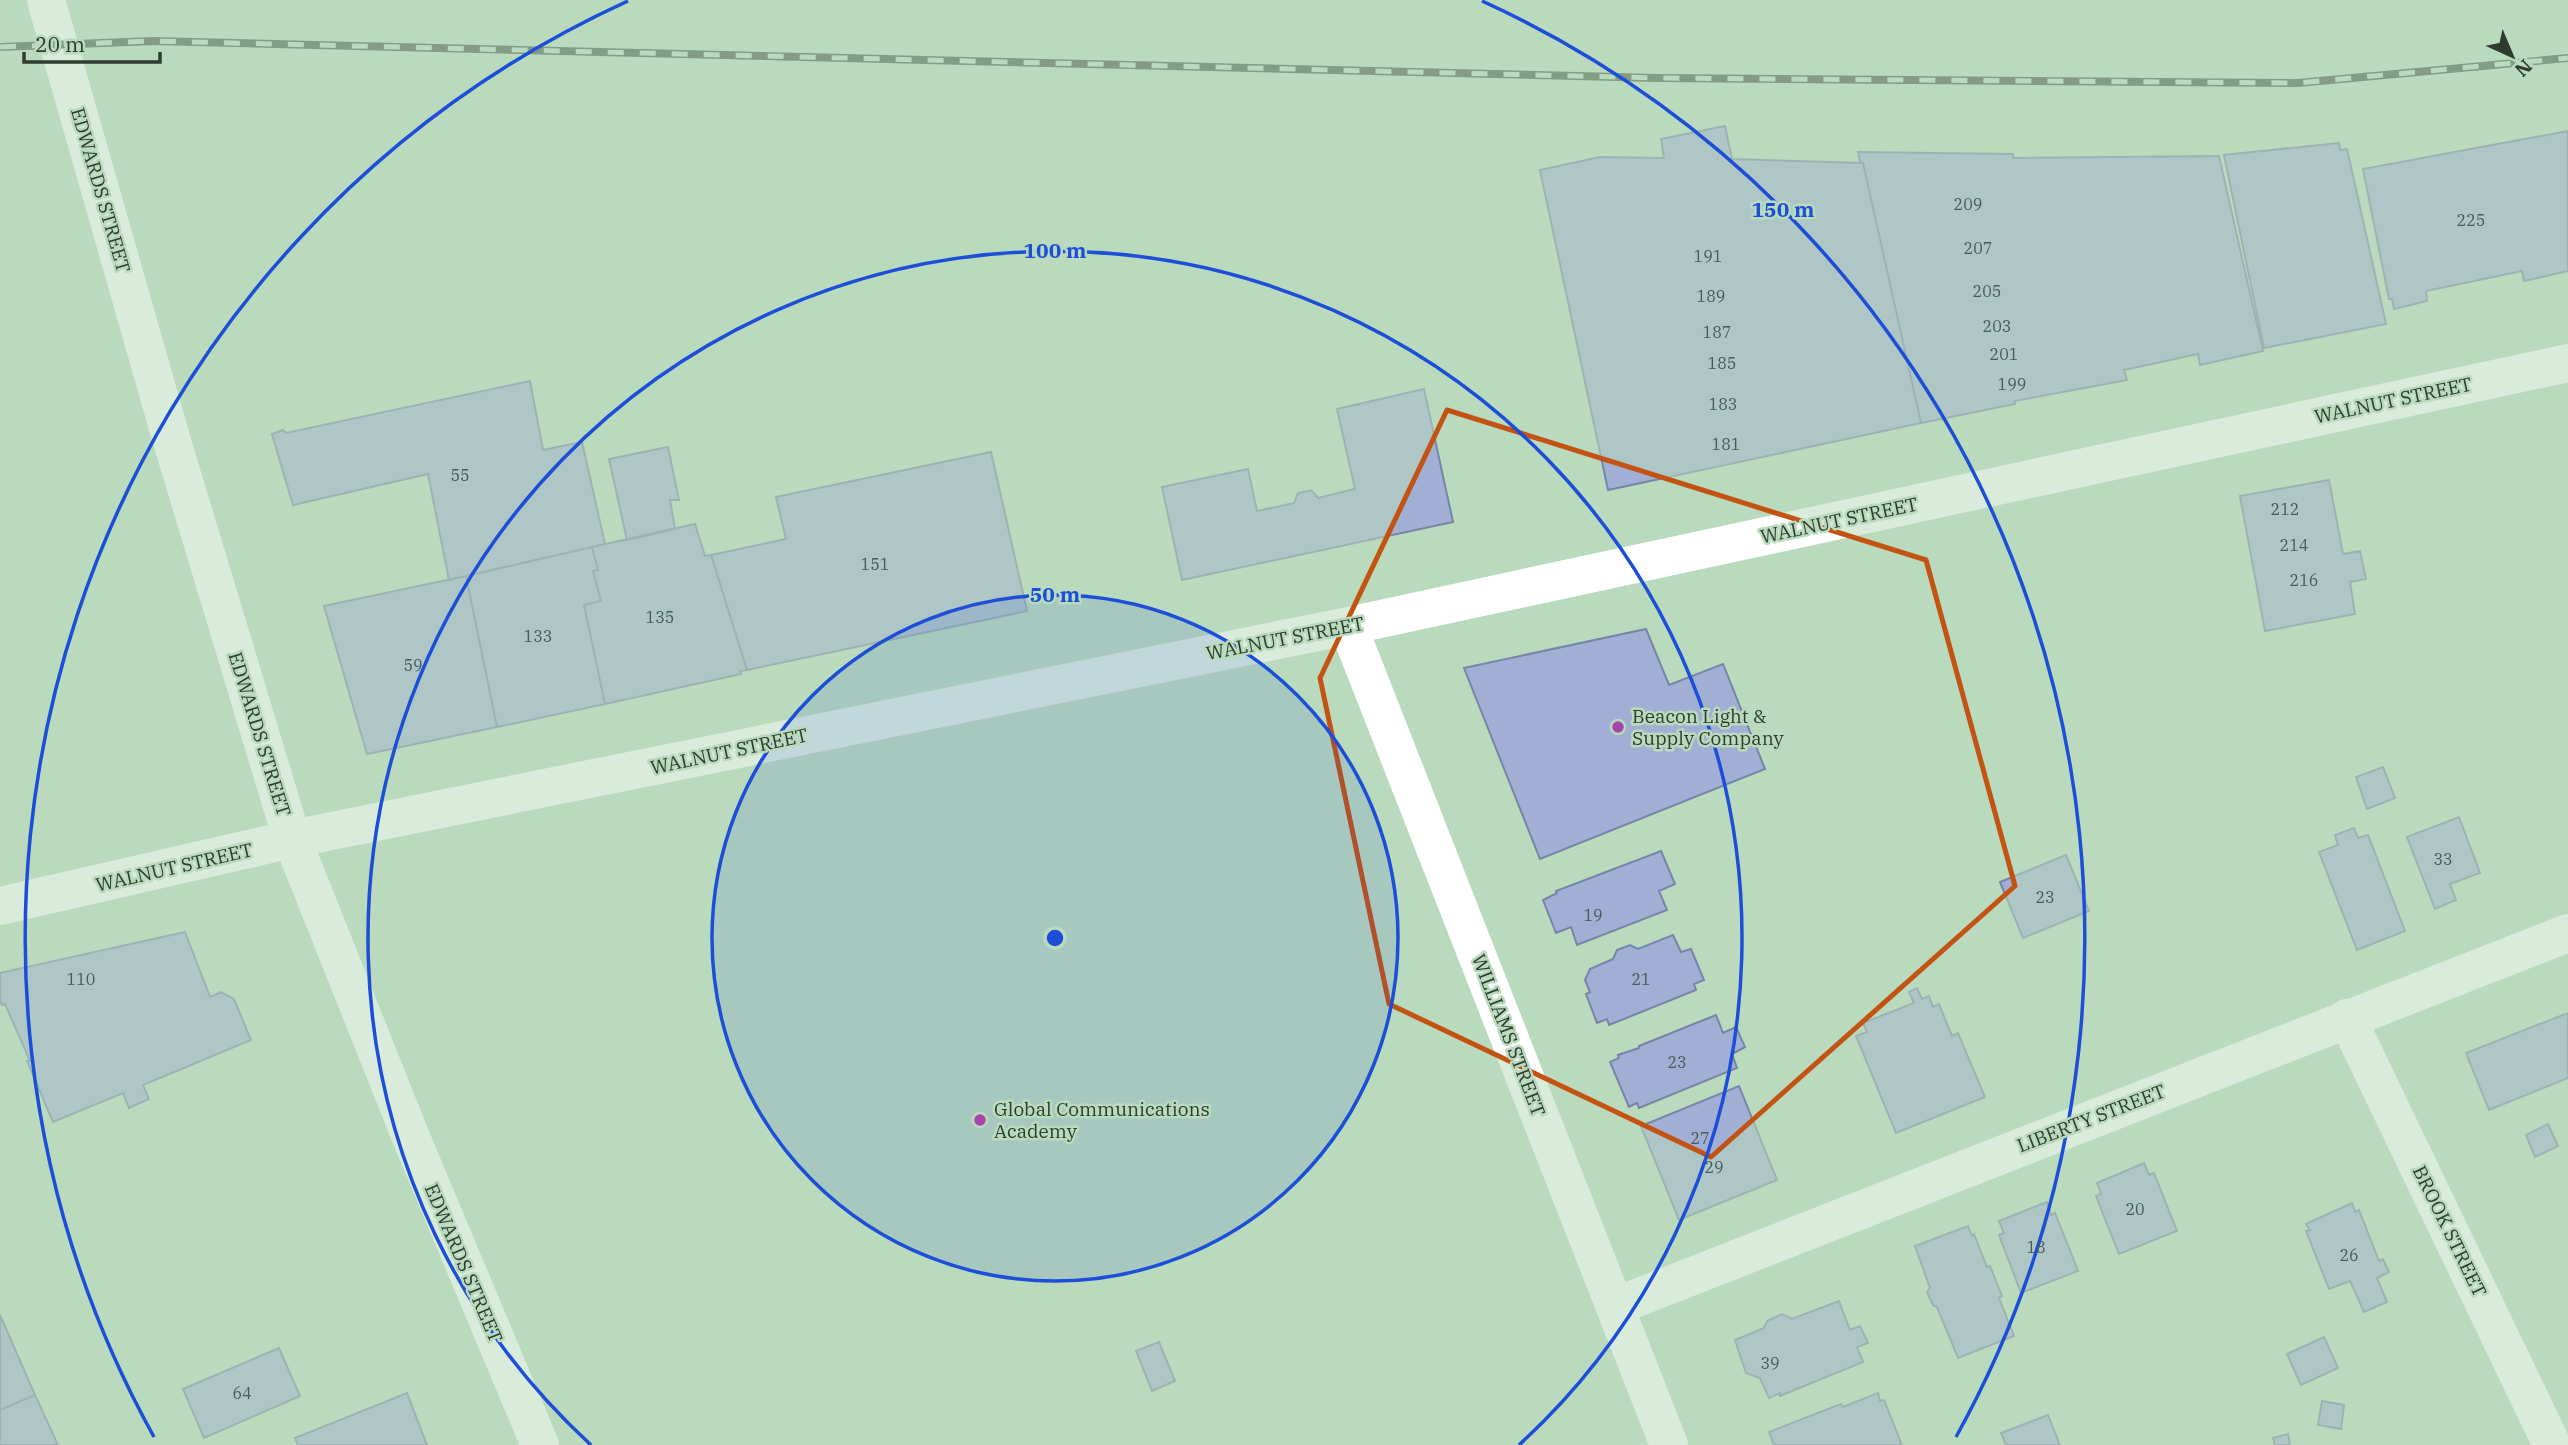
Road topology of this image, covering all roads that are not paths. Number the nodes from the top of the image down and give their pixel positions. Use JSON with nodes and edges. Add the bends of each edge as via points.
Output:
{"nodes":[{"id":1,"x":46,"y":0,"type":"edge"},
{"id":2,"x":2568,"y":363,"type":"edge"},
{"id":3,"x":1348,"y":626,"type":"junction"},
{"id":4,"x":292,"y":839,"type":"junction"},
{"id":5,"x":0,"y":906,"type":"edge"},
{"id":6,"x":2568,"y":933,"type":"edge"},
{"id":7,"x":2347,"y":1018,"type":"junction"},
{"id":8,"x":1616,"y":1306,"type":"junction"},
{"id":9,"x":540,"y":1445,"type":"edge"},
{"id":10,"x":1670,"y":1445,"type":"edge"},
{"id":11,"x":2552,"y":1445,"type":"edge"}],
"edges":[{"from":1,"to":4,"type":"street","name":"EDWARDS STREET"},
{"from":2,"to":3,"type":"street","name":"WALNUT STREET"},
{"from":3,"to":4,"type":"street","name":"WALNUT STREET"},
{"from":3,"to":8,"type":"street","name":"WILLIAMS STREET"},
{"from":4,"to":5,"type":"street","name":"WALNUT STREET"},
{"from":4,"to":9,"type":"street","name":"EDWARDS STREET"},
{"from":6,"to":7,"type":"street","name":"LIBERTY STREET"},
{"from":7,"to":8,"type":"street","name":"LIBERTY STREET"},
{"from":7,"to":11,"type":"street","name":"BROOK STREET"},
{"from":8,"to":10,"type":"street","name":"WILLIAMS STREET"}]}
